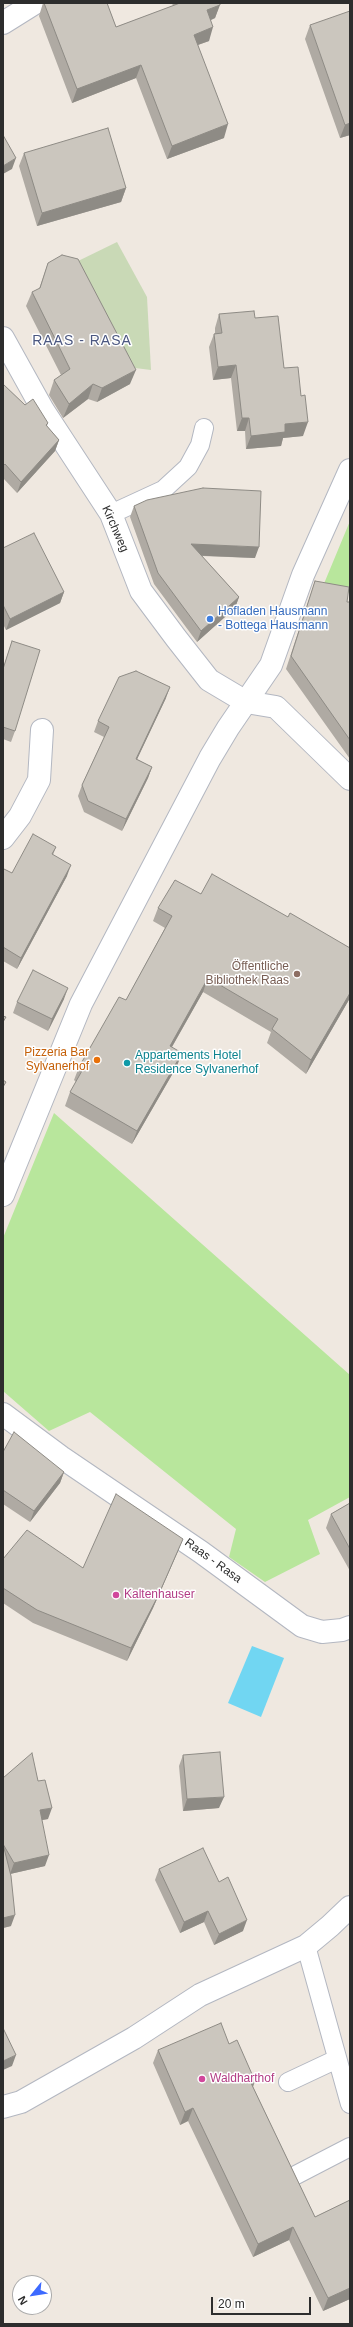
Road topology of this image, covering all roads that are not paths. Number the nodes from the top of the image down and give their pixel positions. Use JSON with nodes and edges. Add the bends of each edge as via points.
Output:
{"nodes":[{"id":1,"x":35,"y":3,"type":"edge"},
{"id":2,"x":3,"y":23,"type":"edge"},
{"id":3,"x":3,"y":338,"type":"edge"},
{"id":4,"x":204,"y":428,"type":"dead end"},
{"id":5,"x":350,"y":470,"type":"edge"},
{"id":6,"x":111,"y":514,"type":"junction"},
{"id":7,"x":246,"y":702,"type":"junction"},
{"id":8,"x":42,"y":730,"type":"dead end"},
{"id":9,"x":350,"y":779,"type":"edge"},
{"id":10,"x":3,"y":838,"type":"edge"},
{"id":11,"x":3,"y":1195,"type":"edge"},
{"id":12,"x":3,"y":1414,"type":"edge"},
{"id":13,"x":350,"y":1627,"type":"edge"},
{"id":14,"x":350,"y":1907,"type":"edge"},
{"id":15,"x":306,"y":1946,"type":"junction"},
{"id":16,"x":337,"y":2059,"type":"junction"},
{"id":17,"x":288,"y":2082,"type":"dead end"},
{"id":18,"x":350,"y":2104,"type":"edge"},
{"id":19,"x":3,"y":2107,"type":"edge"},
{"id":20,"x":350,"y":2147,"type":"edge"},
{"id":21,"x":294,"y":2176,"type":"edge"}],
"edges":[{"from":1,"to":2,"type":"street"},
{"from":3,"to":6,"type":"street","name":"Kirchweg","via":[[43,410]]},
{"from":4,"to":6,"type":"lane","via":[[200,445],[188,467],[163,490]]},
{"from":5,"to":7,"type":"street","via":[[303,575],[271,665]]},
{"from":6,"to":7,"type":"street","name":"Kirchweg","via":[[141,590],[209,680]]},
{"from":7,"to":9,"type":"street","via":[[276,707]]},
{"from":7,"to":11,"type":"street","via":[[210,758],[81,1004]]},
{"from":8,"to":10,"type":"street","via":[[39,780],[20,816]]},
{"from":12,"to":13,"type":"street","name":"Raas - Rasa","via":[[302,1626],[322,1632]]},
{"from":14,"to":15,"type":"street"},
{"from":15,"to":16,"type":"lane"},
{"from":15,"to":19,"type":"street","via":[[200,1995],[134,2038],[21,2102]]},
{"from":16,"to":17,"type":"lane"},
{"from":16,"to":18,"type":"lane"},
{"from":20,"to":21,"type":"lane"}]}
